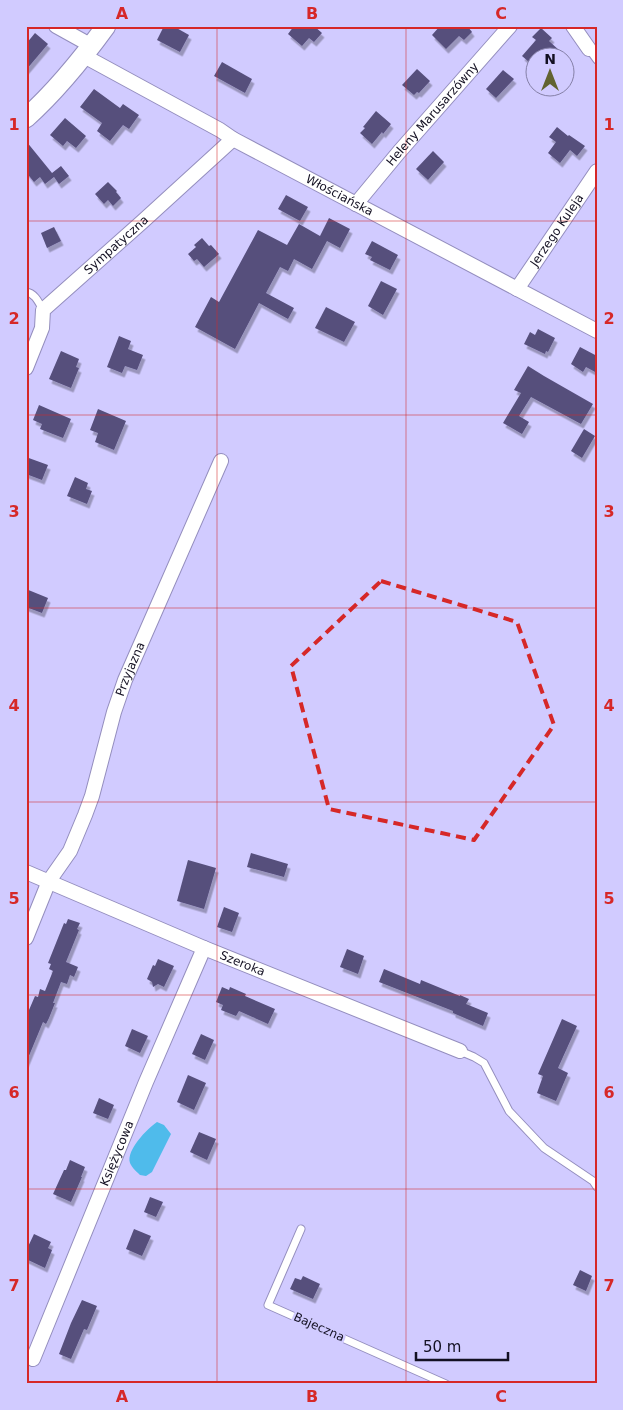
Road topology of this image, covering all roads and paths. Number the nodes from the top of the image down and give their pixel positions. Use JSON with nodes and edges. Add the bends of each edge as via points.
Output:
{"nodes":[{"id":1,"x":56,"y":26,"type":"edge"},
{"id":2,"x":106,"y":26,"type":"edge"},
{"id":3,"x":510,"y":26,"type":"edge"},
{"id":4,"x":573,"y":26,"type":"edge"},
{"id":5,"x":88,"y":51,"type":"junction"},
{"id":6,"x":593,"y":54,"type":"edge"},
{"id":7,"x":26,"y":118,"type":"edge"},
{"id":8,"x":233,"y":139,"type":"junction"},
{"id":9,"x":597,"y":171,"type":"edge"},
{"id":10,"x":356,"y":204,"type":"junction"},
{"id":11,"x":517,"y":289,"type":"junction"},
{"id":12,"x":26,"y":292,"type":"edge"},
{"id":13,"x":43,"y":310,"type":"junction"},
{"id":14,"x":597,"y":331,"type":"edge"},
{"id":15,"x":26,"y":368,"type":"edge"},
{"id":16,"x":221,"y":460,"type":"dead end"},
{"id":17,"x":26,"y":872,"type":"edge"},
{"id":18,"x":49,"y":881,"type":"junction"},
{"id":19,"x":26,"y":938,"type":"edge"},
{"id":20,"x":204,"y":948,"type":"junction"},
{"id":21,"x":460,"y":1051,"type":"joint"},
{"id":22,"x":597,"y":1187,"type":"edge"},
{"id":23,"x":302,"y":1229,"type":"dead end"},
{"id":24,"x":33,"y":1358,"type":"dead end"},
{"id":25,"x":446,"y":1384,"type":"edge"}],
"edges":[{"from":1,"to":5,"type":"street","name":"Włościańska"},
{"from":2,"to":5,"type":"street"},
{"from":3,"to":10,"type":"street","name":"Heleny Marusarzówny"},
{"from":4,"to":6,"type":"street"},
{"from":5,"to":7,"type":"street"},
{"from":5,"to":8,"type":"street","name":"Włościańska"},
{"from":8,"to":10,"type":"street","name":"Włościańska"},
{"from":8,"to":13,"type":"street","name":"Sympatyczna"},
{"from":9,"to":11,"type":"street","name":"Jerzego Kuleja"},
{"from":10,"to":11,"type":"street","name":"Włościańska"},
{"from":11,"to":14,"type":"street","name":"Włościańska"},
{"from":12,"to":13,"type":"lane","via":[[30,292]]},
{"from":13,"to":15,"type":"street","via":[[42,328]]},
{"from":16,"to":18,"type":"street","name":"Przyjazna","via":[[125,680],[92,796],[70,852]]},
{"from":17,"to":18,"type":"street","name":"Szeroka"},
{"from":18,"to":19,"type":"street","name":"Przyjazna"},
{"from":18,"to":20,"type":"street","name":"Szeroka"},
{"from":20,"to":21,"type":"street","name":"Szeroka"},
{"from":20,"to":24,"type":"street","name":"Księżycowa"},
{"from":21,"to":22,"type":"lane","via":[[484,1063],[509,1111],[544,1148]]},
{"from":23,"to":25,"type":"lane","name":"Bajeczna","via":[[268,1305]]}]}
